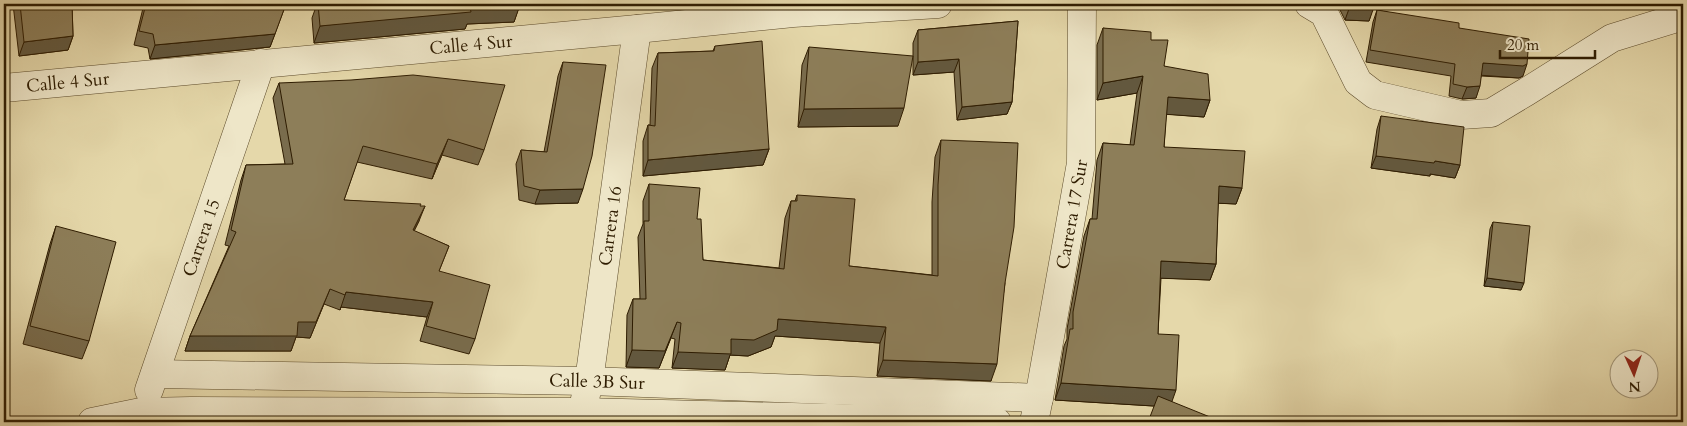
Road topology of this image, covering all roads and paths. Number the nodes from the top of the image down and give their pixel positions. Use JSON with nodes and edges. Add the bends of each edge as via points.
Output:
{"nodes":[{"id":1,"x":938,"y":4,"type":"edge"},
{"id":2,"x":1082,"y":4,"type":"edge"},
{"id":3,"x":1309,"y":4,"type":"edge"},
{"id":4,"x":1683,"y":16,"type":"edge"},
{"id":5,"x":637,"y":29,"type":"junction"},
{"id":6,"x":261,"y":63,"type":"junction"},
{"id":7,"x":4,"y":88,"type":"edge"},
{"id":8,"x":155,"y":374,"type":"junction"},
{"id":9,"x":589,"y":381,"type":"junction"},
{"id":10,"x":1036,"y":410,"type":"edge"},
{"id":11,"x":140,"y":412,"type":"junction"},
{"id":12,"x":580,"y":417,"type":"edge"},
{"id":13,"x":92,"y":422,"type":"edge"},
{"id":14,"x":997,"y":422,"type":"edge"}],
"edges":[{"from":1,"to":5,"type":"street","name":"Calle 4 Sur","via":[[793,13]]},
{"from":2,"to":10,"type":"street","name":"Carrera 17 Sur","via":[[1081,163]]},
{"from":3,"to":4,"type":"street","via":[[1324,13],[1358,82],[1375,95],[1461,115],[1491,113],[1612,38]]},
{"from":5,"to":6,"type":"street","name":"Calle 4 Sur"},
{"from":5,"to":9,"type":"street","name":"Carrera 16"},
{"from":6,"to":7,"type":"street","name":"Calle 4 Sur"},
{"from":6,"to":8,"type":"street","name":"Carrera 15"},
{"from":8,"to":9,"type":"street","name":"Calle 3B Sur"},
{"from":8,"to":11,"type":"street","name":"Carrera 15"},
{"from":9,"to":10,"type":"street","name":"Calle 3B Sur"},
{"from":9,"to":12,"type":"street","name":"Carrera 16"},
{"from":11,"to":12,"type":"street"},
{"from":11,"to":13,"type":"street"},
{"from":12,"to":14,"type":"street"}]}
